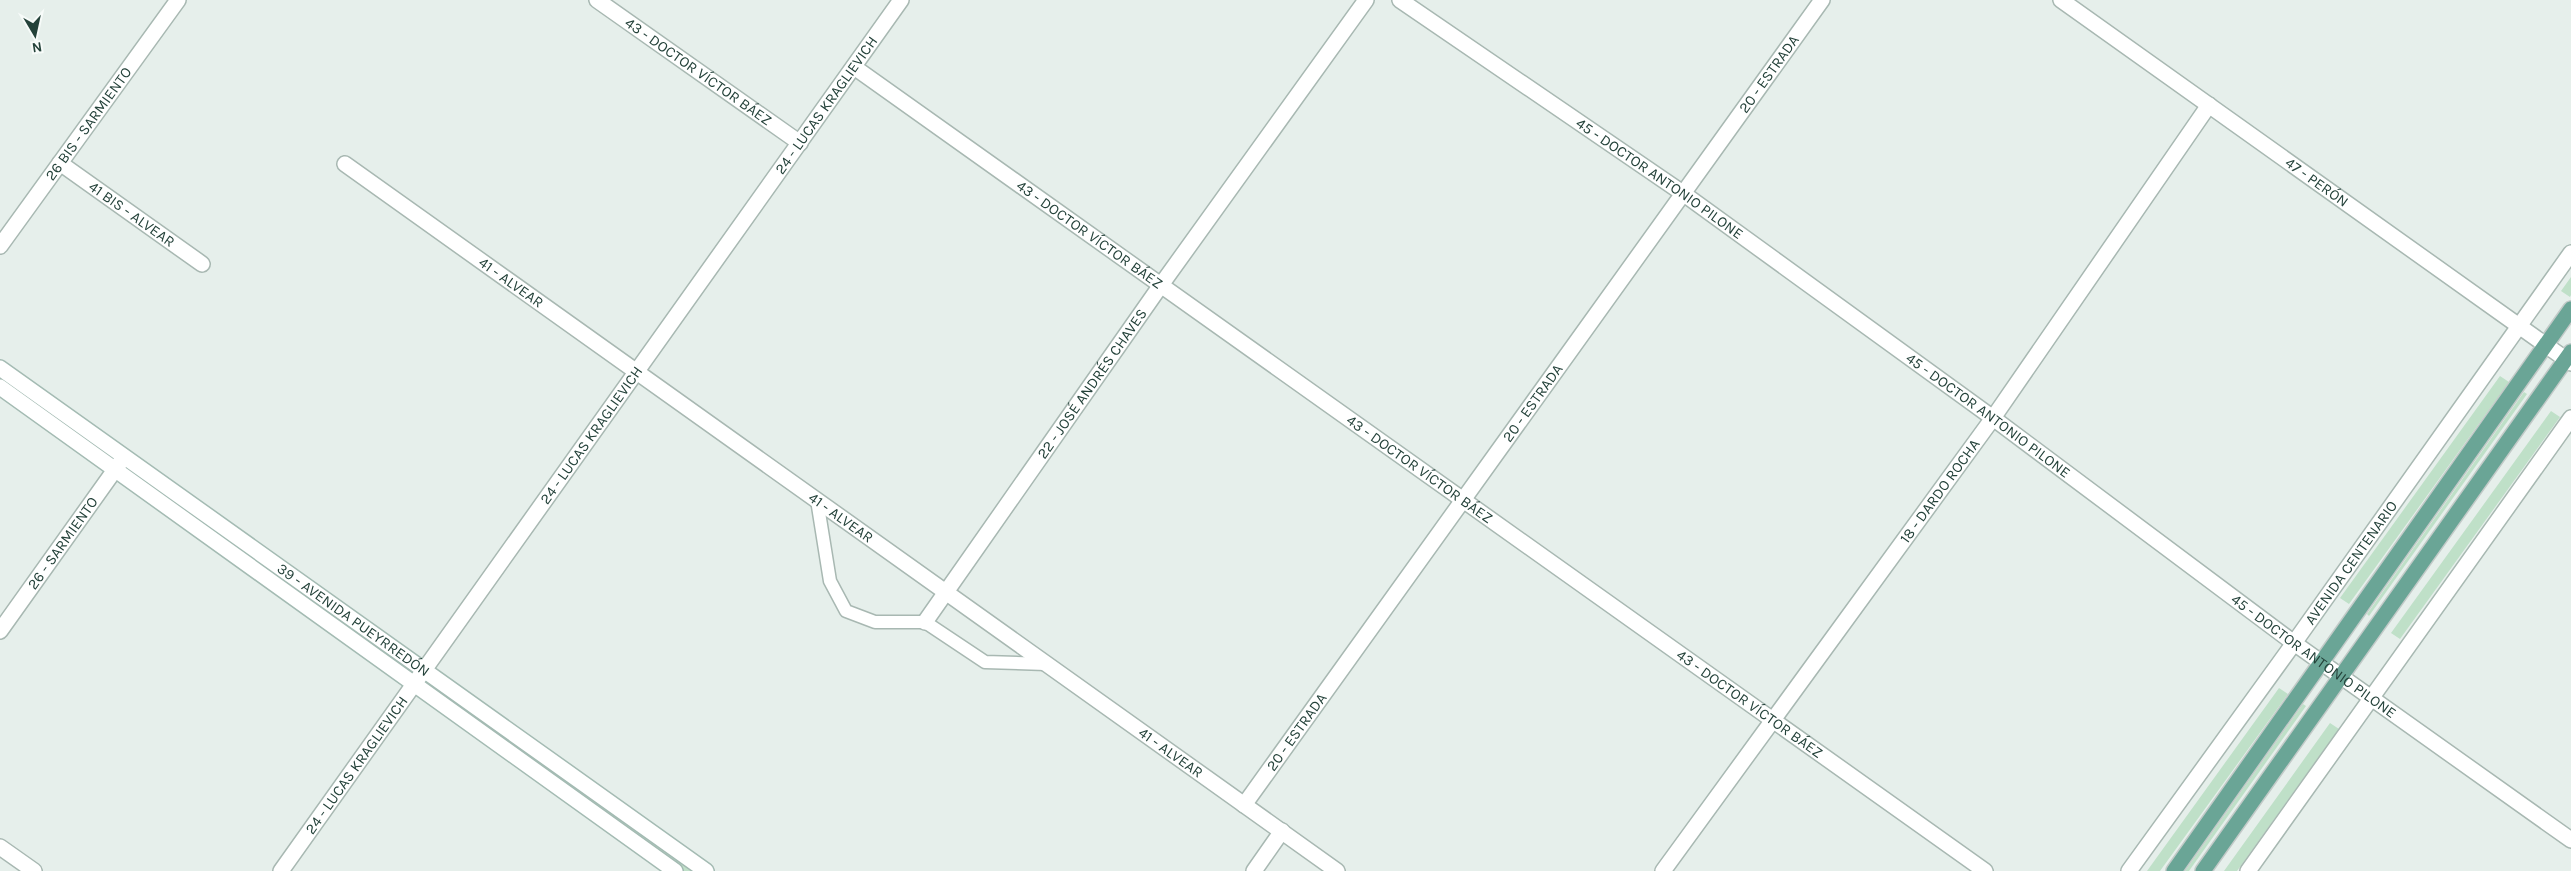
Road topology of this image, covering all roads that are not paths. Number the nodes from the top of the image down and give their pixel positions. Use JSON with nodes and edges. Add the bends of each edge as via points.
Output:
{"nodes":[{"id":1,"x":178,"y":0,"type":"edge"},
{"id":2,"x":597,"y":0,"type":"edge"},
{"id":3,"x":901,"y":0,"type":"edge"},
{"id":4,"x":1366,"y":0,"type":"edge"},
{"id":5,"x":1400,"y":0,"type":"edge"},
{"id":6,"x":1822,"y":0,"type":"edge"},
{"id":7,"x":2061,"y":0,"type":"edge"},
{"id":8,"x":854,"y":66,"type":"junction"},
{"id":9,"x":2209,"y":105,"type":"junction"},
{"id":10,"x":800,"y":143,"type":"junction"},
{"id":11,"x":60,"y":164,"type":"junction"},
{"id":12,"x":345,"y":164,"type":"dead end"},
{"id":13,"x":1684,"y":194,"type":"junction"},
{"id":14,"x":0,"y":246,"type":"edge"},
{"id":15,"x":2571,"y":253,"type":"edge"},
{"id":16,"x":202,"y":264,"type":"dead end"},
{"id":17,"x":1161,"y":285,"type":"junction"},
{"id":18,"x":2571,"y":309,"type":"edge"},
{"id":19,"x":2519,"y":326,"type":"junction"},
{"id":20,"x":2545,"y":345,"type":"junction"},
{"id":21,"x":2569,"y":358,"type":"edge"},
{"id":22,"x":0,"y":368,"type":"edge"},
{"id":23,"x":636,"y":372,"type":"junction"},
{"id":24,"x":0,"y":387,"type":"edge"},
{"id":25,"x":1993,"y":418,"type":"junction"},
{"id":26,"x":2571,"y":418,"type":"edge"},
{"id":27,"x":120,"y":463,"type":"junction"},
{"id":28,"x":1463,"y":499,"type":"junction"},
{"id":29,"x":817,"y":500,"type":"junction"},
{"id":30,"x":946,"y":592,"type":"junction"},
{"id":31,"x":926,"y":622,"type":"junction"},
{"id":32,"x":0,"y":631,"type":"edge"},
{"id":33,"x":2294,"y":643,"type":"junction"},
{"id":34,"x":2321,"y":662,"type":"junction"},
{"id":35,"x":1046,"y":664,"type":"junction"},
{"id":36,"x":424,"y":670,"type":"junction"},
{"id":37,"x":2342,"y":676,"type":"junction"},
{"id":38,"x":414,"y":685,"type":"junction"},
{"id":39,"x":2372,"y":698,"type":"junction"},
{"id":40,"x":1775,"y":721,"type":"junction"},
{"id":41,"x":1244,"y":805,"type":"junction"},
{"id":42,"x":1282,"y":831,"type":"junction"},
{"id":43,"x":2571,"y":840,"type":"edge"},
{"id":44,"x":0,"y":847,"type":"edge"},
{"id":45,"x":34,"y":871,"type":"edge"},
{"id":46,"x":281,"y":871,"type":"edge"},
{"id":47,"x":675,"y":871,"type":"edge"},
{"id":48,"x":706,"y":871,"type":"edge"},
{"id":49,"x":1254,"y":871,"type":"edge"},
{"id":50,"x":1337,"y":871,"type":"edge"},
{"id":51,"x":1664,"y":871,"type":"edge"},
{"id":52,"x":1986,"y":871,"type":"edge"},
{"id":53,"x":2128,"y":871,"type":"edge"},
{"id":54,"x":2174,"y":871,"type":"edge"},
{"id":55,"x":2203,"y":871,"type":"edge"},
{"id":56,"x":2248,"y":871,"type":"edge"}],
"edges":[{"from":1,"to":11,"type":"street","name":"26 BIS - SARMIENTO"},
{"from":2,"to":10,"type":"street","name":"43 - DOCTOR VÍCTOR BÁEZ"},
{"from":3,"to":8,"type":"street","name":"24 - LUCAS KRAGLIEVICH"},
{"from":4,"to":17,"type":"street","name":"22 - JOSÉ ANDRÉS CHAVES"},
{"from":5,"to":13,"type":"street","name":"45 - DOCTOR ANTONIO PILONE"},
{"from":6,"to":13,"type":"street","name":"20 - ESTRADA"},
{"from":7,"to":9,"type":"street","name":"47 - PERÓN"},
{"from":8,"to":10,"type":"street","name":"24 - LUCAS KRAGLIEVICH"},
{"from":8,"to":17,"type":"street","name":"43 - DOCTOR VÍCTOR BÁEZ"},
{"from":9,"to":19,"type":"street","name":"47 - PERÓN"},
{"from":9,"to":25,"type":"street","name":"18 - DARDO ROCHA"},
{"from":10,"to":23,"type":"street","name":"24 - LUCAS KRAGLIEVICH"},
{"from":11,"to":14,"type":"street","name":"26 BIS - SARMIENTO"},
{"from":11,"to":16,"type":"street","name":"41 BIS - ALVEAR"},
{"from":12,"to":23,"type":"street","name":"41 - ALVEAR"},
{"from":13,"to":25,"type":"street","name":"45 - DOCTOR ANTONIO PILONE"},
{"from":13,"to":28,"type":"street","name":"20 - ESTRADA"},
{"from":15,"to":19,"type":"street","name":"AVENIDA CENTENARIO"},
{"from":17,"to":28,"type":"street","name":"43 - DOCTOR VÍCTOR BÁEZ"},
{"from":17,"to":30,"type":"street","name":"22 - JOSÉ ANDRÉS CHAVES"},
{"from":18,"to":20,"type":"main road"},
{"from":19,"to":20,"type":"street","name":"47 - PERÓN"},
{"from":19,"to":33,"type":"street","name":"AVENIDA CENTENARIO"},
{"from":20,"to":21,"type":"street","name":"47 - PERÓN"},
{"from":20,"to":34,"type":"main road"},
{"from":21,"to":37,"type":"main road"},
{"from":22,"to":27,"type":"street","name":"39 - AVENIDA PUEYRREDÓN"},
{"from":23,"to":29,"type":"street","name":"41 - ALVEAR"},
{"from":23,"to":36,"type":"street","name":"24 - LUCAS KRAGLIEVICH"},
{"from":24,"to":27,"type":"street","name":"39 - AVENIDA PUEYRREDÓN"},
{"from":25,"to":33,"type":"street","name":"45 - DOCTOR ANTONIO PILONE"},
{"from":25,"to":40,"type":"street","name":"18 - DARDO ROCHA"},
{"from":26,"to":39,"type":"street"},
{"from":27,"to":32,"type":"street","name":"26 - SARMIENTO"},
{"from":27,"to":36,"type":"street","name":"39 - AVENIDA PUEYRREDÓN"},
{"from":27,"to":38,"type":"street","name":"39 - AVENIDA PUEYRREDÓN"},
{"from":28,"to":40,"type":"street","name":"43 - DOCTOR VÍCTOR BÁEZ"},
{"from":28,"to":41,"type":"street","name":"20 - ESTRADA"},
{"from":29,"to":30,"type":"street","name":"41 - ALVEAR"},
{"from":29,"to":31,"type":"lane","via":[[830,580],[846,611],[875,622]]},
{"from":30,"to":31,"type":"street","name":"22 - JOSÉ ANDRÉS CHAVES"},
{"from":30,"to":35,"type":"street","name":"41 - ALVEAR"},
{"from":31,"to":35,"type":"lane","via":[[985,662]]},
{"from":33,"to":34,"type":"street","name":"45 - DOCTOR ANTONIO PILONE"},
{"from":33,"to":53,"type":"street","name":"AVENIDA CENTENARIO"},
{"from":34,"to":37,"type":"street","name":"45 - DOCTOR ANTONIO PILONE"},
{"from":34,"to":54,"type":"main road"},
{"from":35,"to":41,"type":"street","name":"41 - ALVEAR"},
{"from":36,"to":38,"type":"street","name":"24 - LUCAS KRAGLIEVICH"},
{"from":36,"to":48,"type":"street","name":"39 - AVENIDA PUEYRREDÓN"},
{"from":37,"to":39,"type":"street","name":"45 - DOCTOR ANTONIO PILONE"},
{"from":37,"to":55,"type":"main road"},
{"from":38,"to":46,"type":"street","name":"24 - LUCAS KRAGLIEVICH"},
{"from":38,"to":47,"type":"street","name":"39 - AVENIDA PUEYRREDÓN"},
{"from":39,"to":43,"type":"street","name":"45 - DOCTOR ANTONIO PILONE"},
{"from":39,"to":56,"type":"street"},
{"from":40,"to":51,"type":"street","name":"18 - DARDO ROCHA"},
{"from":40,"to":52,"type":"street","name":"43 - DOCTOR VÍCTOR BÁEZ"},
{"from":41,"to":42,"type":"street","name":"41 - ALVEAR"},
{"from":42,"to":49,"type":"street"},
{"from":42,"to":50,"type":"street","name":"41 - ALVEAR"},
{"from":44,"to":45,"type":"street"}]}
